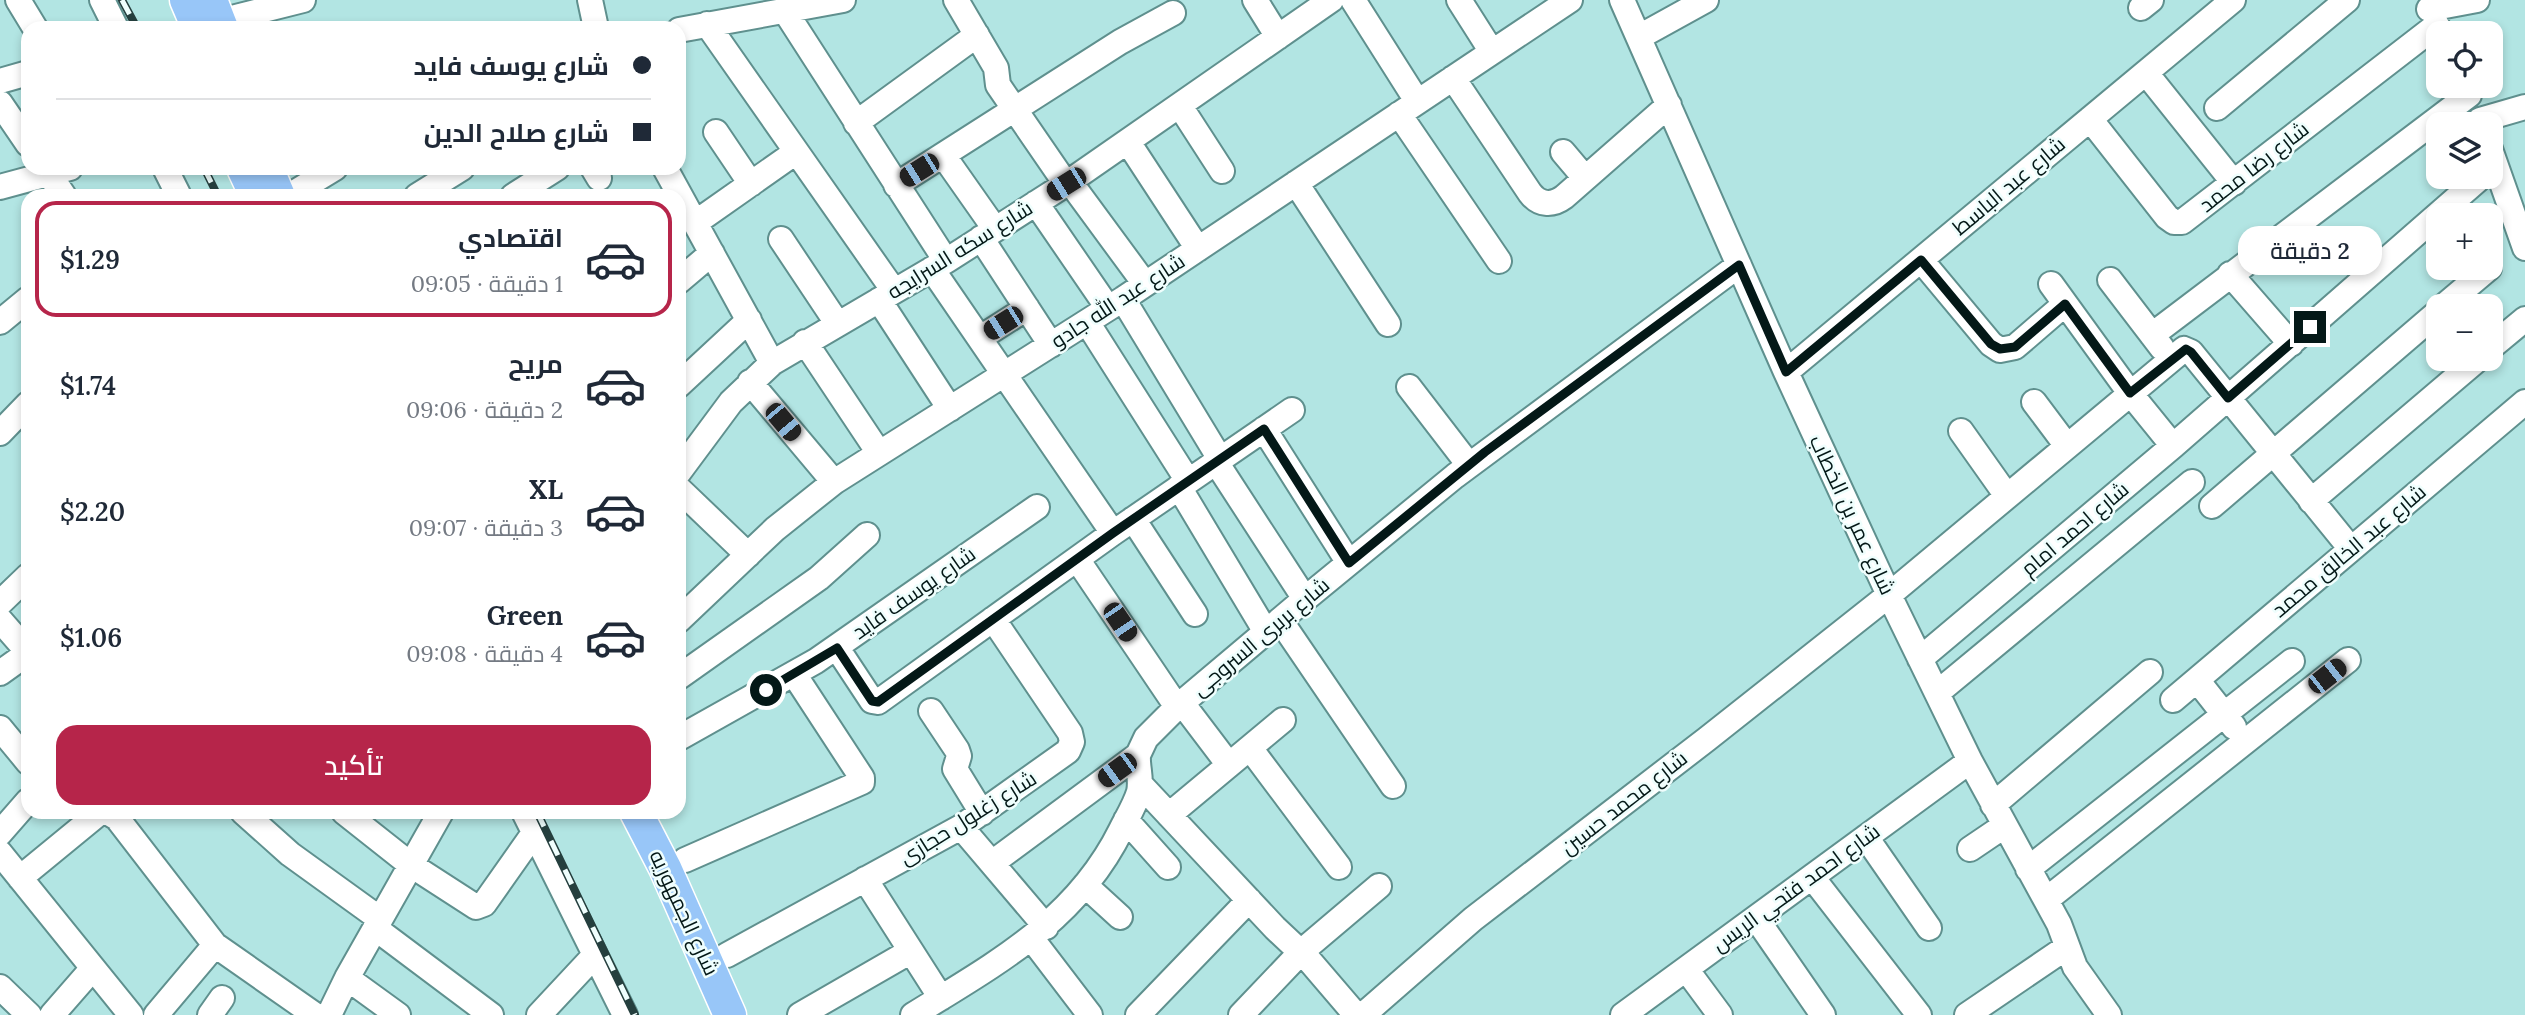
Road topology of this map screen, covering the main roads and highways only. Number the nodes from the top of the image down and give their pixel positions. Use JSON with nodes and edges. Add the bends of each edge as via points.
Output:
{"nodes":[{"id":1,"x":186,"y":0,"type":"edge"},
{"id":2,"x":206,"y":21,"type":"edge"},
{"id":3,"x":640,"y":819,"type":"edge"},
{"id":4,"x":664,"y":819,"type":"edge"},
{"id":5,"x":730,"y":1015,"type":"edge"},
{"id":6,"x":751,"y":1015,"type":"edge"}],
"edges":[{"from":1,"to":2,"type":"main road"},
{"from":3,"to":5,"type":"main road","name":"شارع الجمهوريه"},
{"from":4,"to":6,"type":"main road","name":"شارع الجمهوريه"}]}
